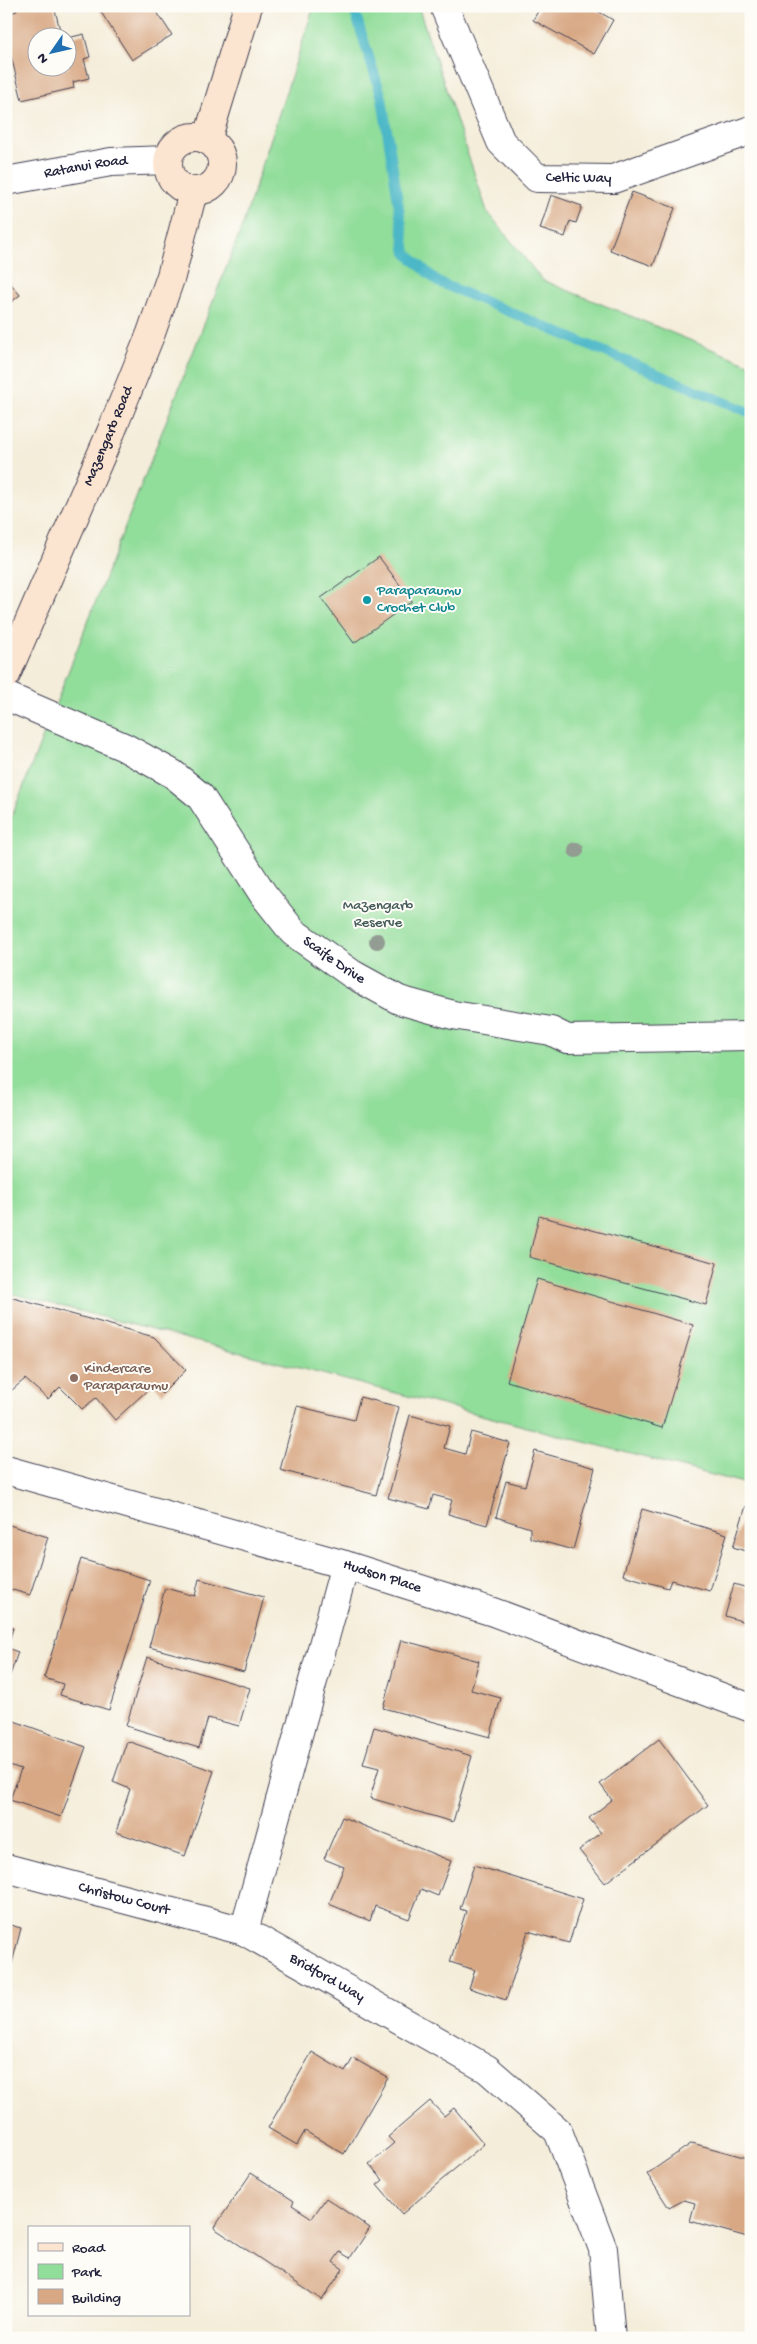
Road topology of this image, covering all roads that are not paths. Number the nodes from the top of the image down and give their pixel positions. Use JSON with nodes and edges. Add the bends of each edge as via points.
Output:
{"nodes":[{"id":1,"x":248,"y":6,"type":"edge"},
{"id":2,"x":444,"y":6,"type":"edge"},
{"id":3,"x":751,"y":130,"type":"edge"},
{"id":4,"x":207,"y":140,"type":"junction"},
{"id":5,"x":168,"y":160,"type":"junction"},
{"id":6,"x":6,"y":181,"type":"edge"},
{"id":7,"x":193,"y":192,"type":"junction"},
{"id":8,"x":6,"y":674,"type":"edge"},
{"id":9,"x":6,"y":696,"type":"edge"},
{"id":10,"x":751,"y":1036,"type":"edge"},
{"id":11,"x":6,"y":1470,"type":"edge"},
{"id":12,"x":344,"y":1565,"type":"junction"},
{"id":13,"x":751,"y":1708,"type":"edge"},
{"id":14,"x":6,"y":1868,"type":"edge"},
{"id":15,"x":244,"y":1931,"type":"junction"},
{"id":16,"x":610,"y":2329,"type":"edge"}],
"edges":[{"from":1,"to":4,"type":"main road"},
{"from":2,"to":3,"type":"street","name":"Celtic Way","via":[[501,142],[536,178],[613,179]]},
{"from":4,"to":5,"type":"main road","via":[[191,137],[182,140],[175,145]]},
{"from":4,"to":7,"type":"main road","via":[[220,153],[222,172],[211,187]]},
{"from":5,"to":6,"type":"street","name":"Ratanui Road","via":[[112,162]]},
{"from":5,"to":7,"type":"main road","via":[[170,177],[184,190]]},
{"from":7,"to":8,"type":"main road","name":"Mazengarb Road","via":[[171,276],[151,333]]},
{"from":9,"to":10,"type":"street","name":"Scaife Drive","via":[[124,747],[174,774],[200,796],[263,894],[292,932],[352,974],[399,1000],[453,1015],[551,1031],[567,1039]]},
{"from":11,"to":12,"type":"street","name":"Hudson Place"},
{"from":12,"to":13,"type":"street","name":"Hudson Place","via":[[493,1612]]},
{"from":12,"to":15,"type":"street"},
{"from":14,"to":15,"type":"street","name":"Christow Court"},
{"from":15,"to":16,"type":"street","name":"Bridford Way","via":[[487,2069],[558,2131],[603,2249]]}]}
